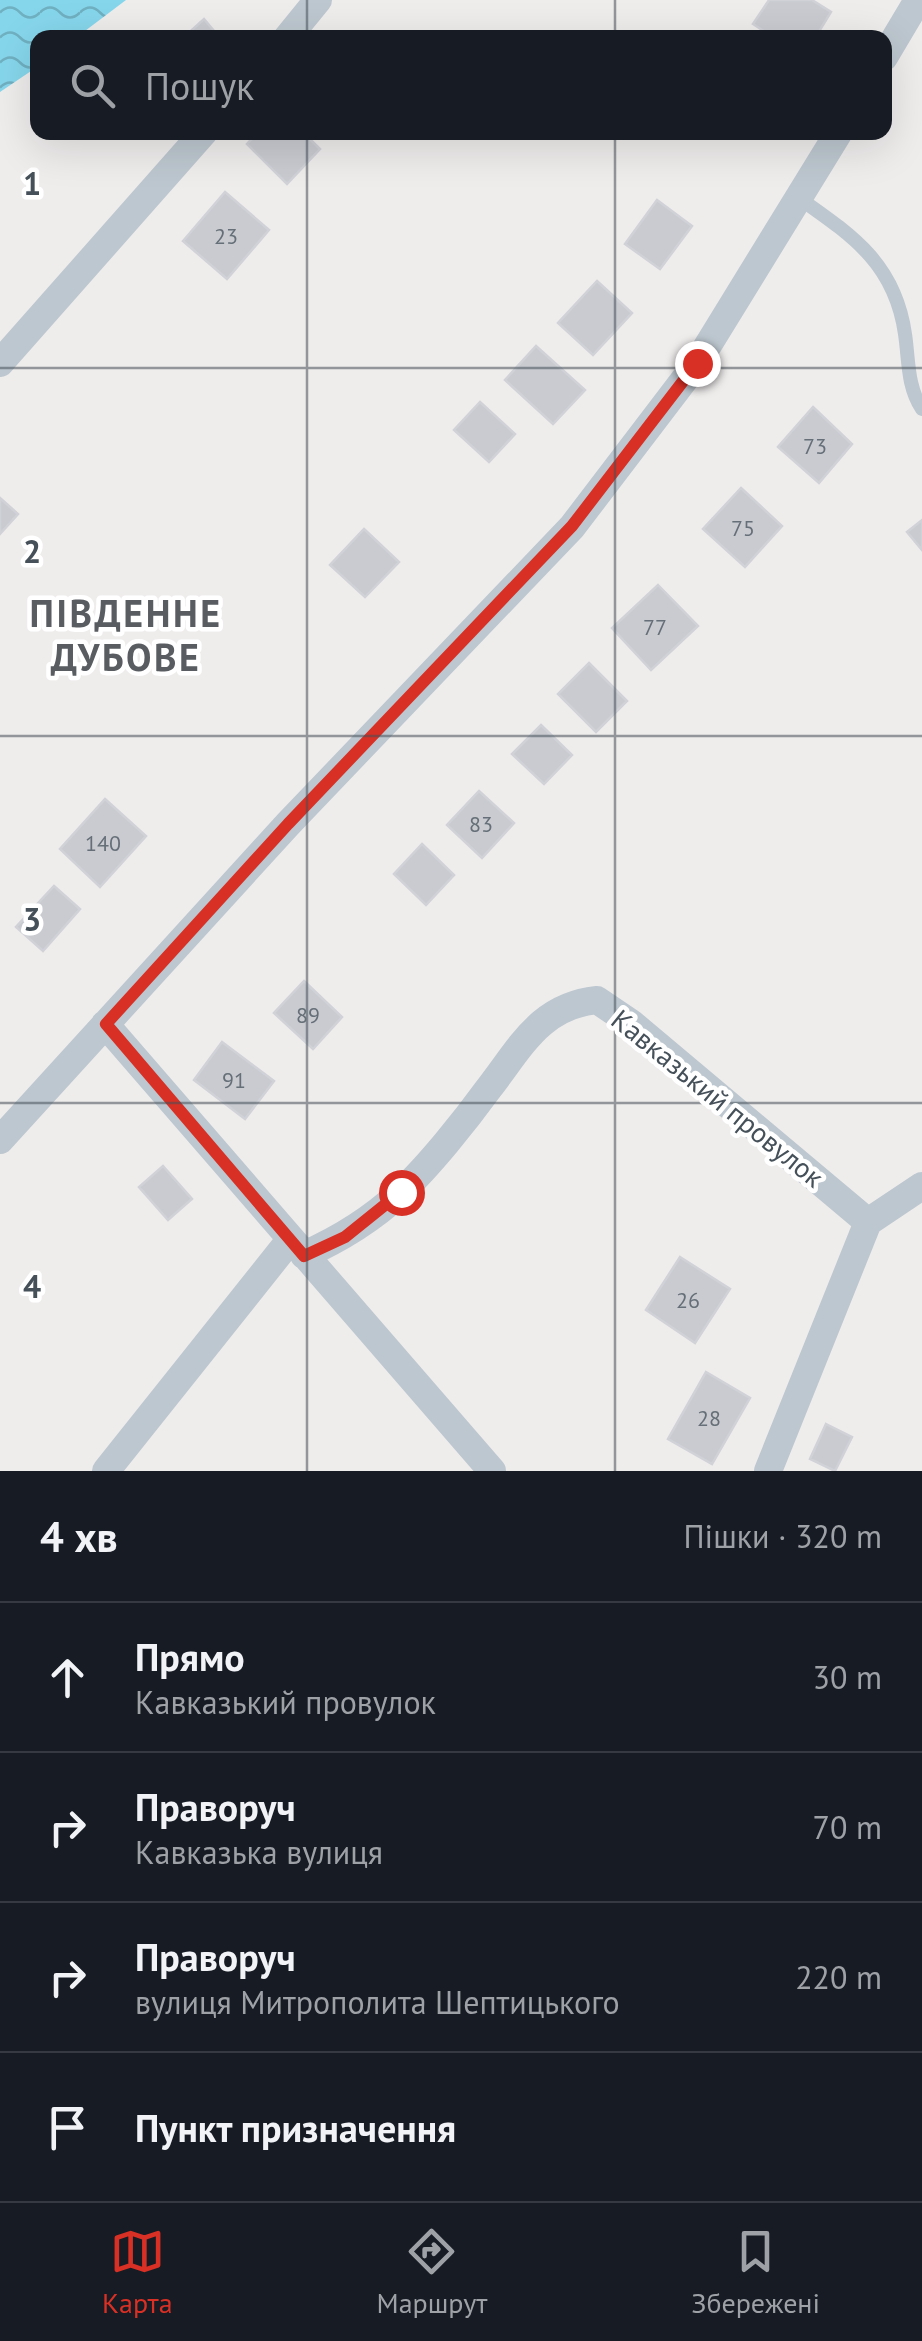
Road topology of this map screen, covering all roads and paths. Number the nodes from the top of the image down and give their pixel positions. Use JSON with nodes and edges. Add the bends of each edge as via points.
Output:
{"nodes":[{"id":1,"x":318,"y":0,"type":"edge"},
{"id":2,"x":919,"y":3,"type":"edge"},
{"id":3,"x":294,"y":30,"type":"edge"},
{"id":4,"x":892,"y":45,"type":"edge"},
{"id":5,"x":197,"y":140,"type":"edge"},
{"id":6,"x":834,"y":140,"type":"edge"},
{"id":7,"x":799,"y":198,"type":"junction"},
{"id":8,"x":0,"y":363,"type":"edge"},
{"id":9,"x":922,"y":409,"type":"edge"},
{"id":10,"x":106,"y":1024,"type":"junction"},
{"id":11,"x":0,"y":1140,"type":"edge"},
{"id":12,"x":922,"y":1186,"type":"edge"},
{"id":13,"x":868,"y":1222,"type":"junction"},
{"id":14,"x":297,"y":1248,"type":"junction"},
{"id":15,"x":106,"y":1471,"type":"edge"},
{"id":16,"x":492,"y":1471,"type":"edge"},
{"id":17,"x":768,"y":1471,"type":"edge"}],
"edges":[{"from":1,"to":3,"type":"street"},
{"from":2,"to":4,"type":"street"},
{"from":5,"to":8,"type":"street"},
{"from":6,"to":7,"type":"street"},
{"from":7,"to":9,"type":"lane","via":[[866,248],[887,276],[902,310],[911,393]]},
{"from":7,"to":10,"type":"street","via":[[697,363],[572,526]]},
{"from":10,"to":11,"type":"street"},
{"from":10,"to":14,"type":"street"},
{"from":12,"to":13,"type":"street"},
{"from":13,"to":14,"type":"street","name":"Кавказький провулок","via":[[597,1000],[575,1002],[528,1033],[401,1192],[345,1237]]},
{"from":13,"to":17,"type":"street"},
{"from":14,"to":15,"type":"street"},
{"from":14,"to":16,"type":"street"}]}
